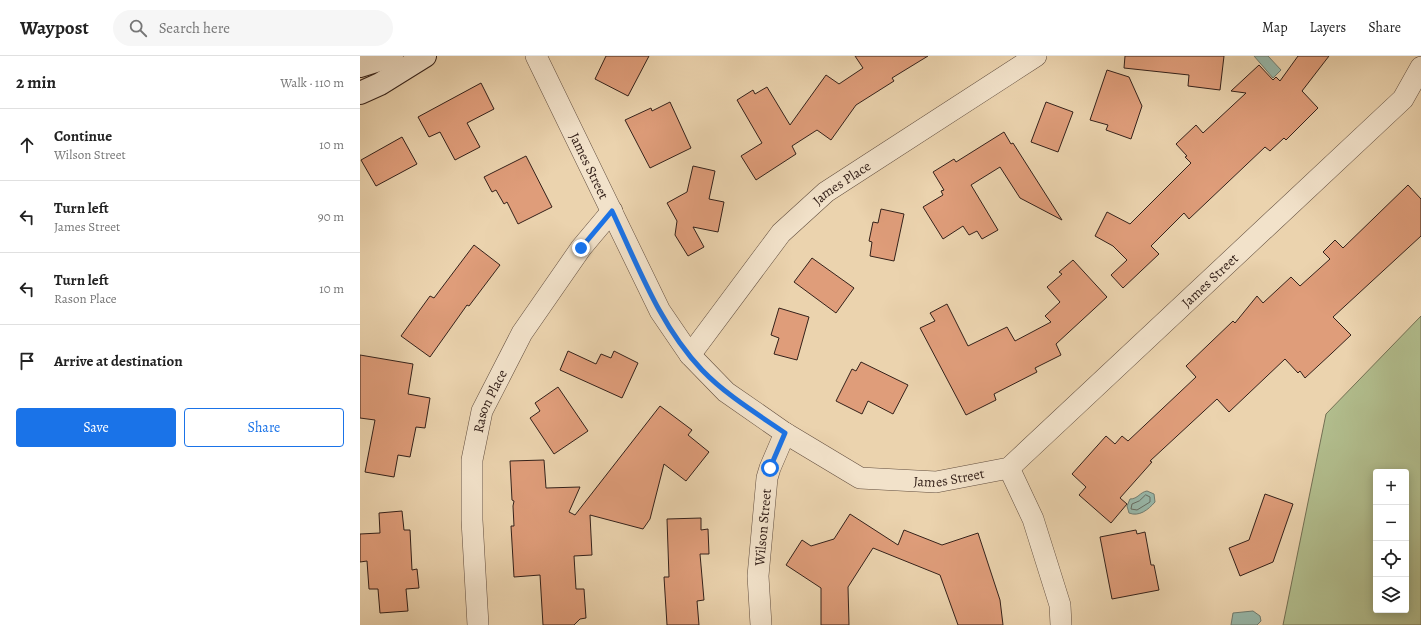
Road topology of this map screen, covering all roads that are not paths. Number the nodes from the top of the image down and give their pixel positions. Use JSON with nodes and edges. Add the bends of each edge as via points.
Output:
{"nodes":[{"id":1,"x":392,"y":56,"type":"edge"},
{"id":2,"x":425,"y":56,"type":"edge"},
{"id":3,"x":536,"y":56,"type":"edge"},
{"id":4,"x":1036,"y":56,"type":"edge"},
{"id":5,"x":360,"y":66,"type":"edge"},
{"id":6,"x":1421,"y":67,"type":"edge"},
{"id":7,"x":360,"y":93,"type":"edge"},
{"id":8,"x":612,"y":211,"type":"junction"},
{"id":9,"x":690,"y":355,"type":"junction"},
{"id":10,"x":785,"y":433,"type":"junction"},
{"id":11,"x":1009,"y":468,"type":"junction"},
{"id":12,"x":478,"y":625,"type":"edge"},
{"id":13,"x":761,"y":625,"type":"edge"},
{"id":14,"x":1061,"y":625,"type":"edge"}],
"edges":[{"from":1,"to":5,"type":"main road"},
{"from":2,"to":7,"type":"main road","via":[[380,84]]},
{"from":3,"to":8,"type":"street","name":"James Street"},
{"from":4,"to":9,"type":"street","name":"James Place","via":[[826,192],[780,233]]},
{"from":6,"to":11,"type":"street","name":"James Street","via":[[1403,99]]},
{"from":8,"to":9,"type":"street","name":"James Street","via":[[660,311]]},
{"from":8,"to":12,"type":"street","name":"Rason Place","via":[[581,248],[522,333],[482,411],[472,460],[472,520]]},
{"from":9,"to":10,"type":"street","name":"James Street","via":[[726,392]]},
{"from":10,"to":11,"type":"street","name":"James Street","via":[[860,478],[936,482]]},
{"from":10,"to":13,"type":"street","name":"Wilson Street","via":[[767,478],[758,576]]},
{"from":11,"to":14,"type":"street","via":[[1033,519],[1060,605]]}]}
